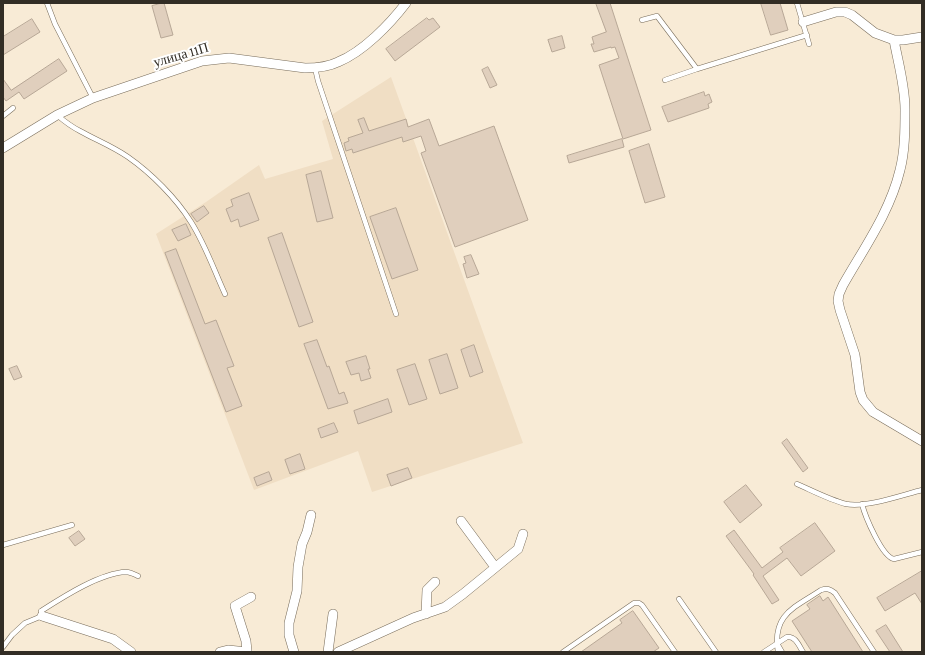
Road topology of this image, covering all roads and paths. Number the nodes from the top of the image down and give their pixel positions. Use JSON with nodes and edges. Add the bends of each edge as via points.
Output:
{"nodes":[{"id":1,"x":47,"y":3,"type":"edge"},
{"id":2,"x":797,"y":3,"type":"edge"},
{"id":3,"x":401,"y":5,"type":"edge"},
{"id":4,"x":642,"y":20,"type":"dead end"},
{"id":5,"x":803,"y":22,"type":"junction"},
{"id":6,"x":806,"y":35,"type":"junction"},
{"id":7,"x":922,"y":37,"type":"edge"},
{"id":8,"x":894,"y":40,"type":"junction"},
{"id":9,"x":809,"y":44,"type":"dead end"},
{"id":10,"x":315,"y":68,"type":"junction"},
{"id":11,"x":697,"y":69,"type":"junction"},
{"id":12,"x":664,"y":80,"type":"dead end"},
{"id":13,"x":93,"y":98,"type":"junction"},
{"id":14,"x":13,"y":108,"type":"dead end"},
{"id":15,"x":57,"y":115,"type":"junction"},
{"id":16,"x":3,"y":116,"type":"edge"},
{"id":17,"x":3,"y":148,"type":"edge"},
{"id":18,"x":225,"y":294,"type":"dead end"},
{"id":19,"x":396,"y":314,"type":"dead end"},
{"id":20,"x":922,"y":441,"type":"edge"},
{"id":21,"x":797,"y":484,"type":"dead end"},
{"id":22,"x":922,"y":490,"type":"edge"},
{"id":23,"x":862,"y":504,"type":"junction"},
{"id":24,"x":311,"y":515,"type":"dead end"},
{"id":25,"x":461,"y":521,"type":"dead end"},
{"id":26,"x":72,"y":525,"type":"dead end"},
{"id":27,"x":523,"y":534,"type":"dead end"},
{"id":28,"x":3,"y":545,"type":"edge"},
{"id":29,"x":922,"y":552,"type":"edge"},
{"id":30,"x":496,"y":567,"type":"junction"},
{"id":31,"x":138,"y":576,"type":"dead end"},
{"id":32,"x":435,"y":582,"type":"dead end"},
{"id":33,"x":251,"y":597,"type":"dead end"},
{"id":34,"x":679,"y":599,"type":"dead end"},
{"id":35,"x":332,"y":614,"type":"dead end"},
{"id":36,"x":426,"y":614,"type":"junction"},
{"id":37,"x":42,"y":616,"type":"junction"},
{"id":38,"x":777,"y":644,"type":"junction"},
{"id":39,"x":3,"y":647,"type":"edge"},
{"id":40,"x":131,"y":652,"type":"edge"},
{"id":41,"x":220,"y":652,"type":"edge"},
{"id":42,"x":247,"y":652,"type":"edge"},
{"id":43,"x":294,"y":652,"type":"edge"},
{"id":44,"x":328,"y":652,"type":"edge"},
{"id":45,"x":338,"y":652,"type":"edge"},
{"id":46,"x":563,"y":652,"type":"edge"},
{"id":47,"x":675,"y":652,"type":"edge"},
{"id":48,"x":716,"y":652,"type":"edge"},
{"id":49,"x":764,"y":652,"type":"edge"},
{"id":50,"x":778,"y":652,"type":"edge"},
{"id":51,"x":782,"y":652,"type":"edge"},
{"id":52,"x":803,"y":652,"type":"edge"},
{"id":53,"x":874,"y":652,"type":"edge"}],
"edges":[{"from":1,"to":13,"type":"lane"},
{"from":2,"to":5,"type":"lane"},
{"from":3,"to":10,"type":"street","name":"улица 11П","via":[[373,38],[350,56],[339,62]]},
{"from":4,"to":11,"type":"lane","via":[[657,16]]},
{"from":5,"to":6,"type":"lane"},
{"from":5,"to":8,"type":"street","via":[[836,12],[845,12],[875,33]]},
{"from":6,"to":9,"type":"lane"},
{"from":6,"to":11,"type":"lane"},
{"from":7,"to":8,"type":"street"},
{"from":8,"to":20,"type":"street","via":[[905,108],[900,170],[883,214],[843,285],[838,301],[855,355],[863,400],[873,412]]},
{"from":10,"to":13,"type":"street","name":"улица 11П","via":[[214,58]]},
{"from":10,"to":19,"type":"lane"},
{"from":11,"to":12,"type":"lane"},
{"from":13,"to":15,"type":"street","name":"улица 11П"},
{"from":14,"to":16,"type":"lane"},
{"from":15,"to":17,"type":"street","name":"улица 11П"},
{"from":15,"to":18,"type":"lane","via":[[78,130],[128,157],[169,194],[195,229]]},
{"from":21,"to":23,"type":"lane","via":[[840,502]]},
{"from":22,"to":23,"type":"lane"},
{"from":23,"to":29,"type":"lane","via":[[867,519],[890,558],[894,560]]},
{"from":24,"to":43,"type":"street","via":[[302,544],[297,591],[289,624]]},
{"from":25,"to":30,"type":"street"},
{"from":26,"to":28,"type":"lane"},
{"from":27,"to":30,"type":"street","via":[[518,549]]},
{"from":30,"to":36,"type":"street","via":[[445,607]]},
{"from":31,"to":37,"type":"lane","via":[[128,572],[113,574],[88,584],[42,611]]},
{"from":32,"to":36,"type":"street","via":[[427,590]]},
{"from":33,"to":42,"type":"street","via":[[235,606]]},
{"from":34,"to":48,"type":"lane"},
{"from":35,"to":44,"type":"street"},
{"from":36,"to":45,"type":"street"},
{"from":37,"to":39,"type":"lane","via":[[25,623]]},
{"from":37,"to":40,"type":"street","via":[[113,639]]},
{"from":38,"to":49,"type":"lane"},
{"from":38,"to":50,"type":"lane"},
{"from":38,"to":51,"type":"lane"},
{"from":38,"to":52,"type":"lane","via":[[790,636]]},
{"from":38,"to":53,"type":"lane","via":[[779,625],[786,613],[826,589],[835,593]]},
{"from":41,"to":42,"type":"street"},
{"from":46,"to":47,"type":"lane","via":[[634,603],[639,603]]}]}
